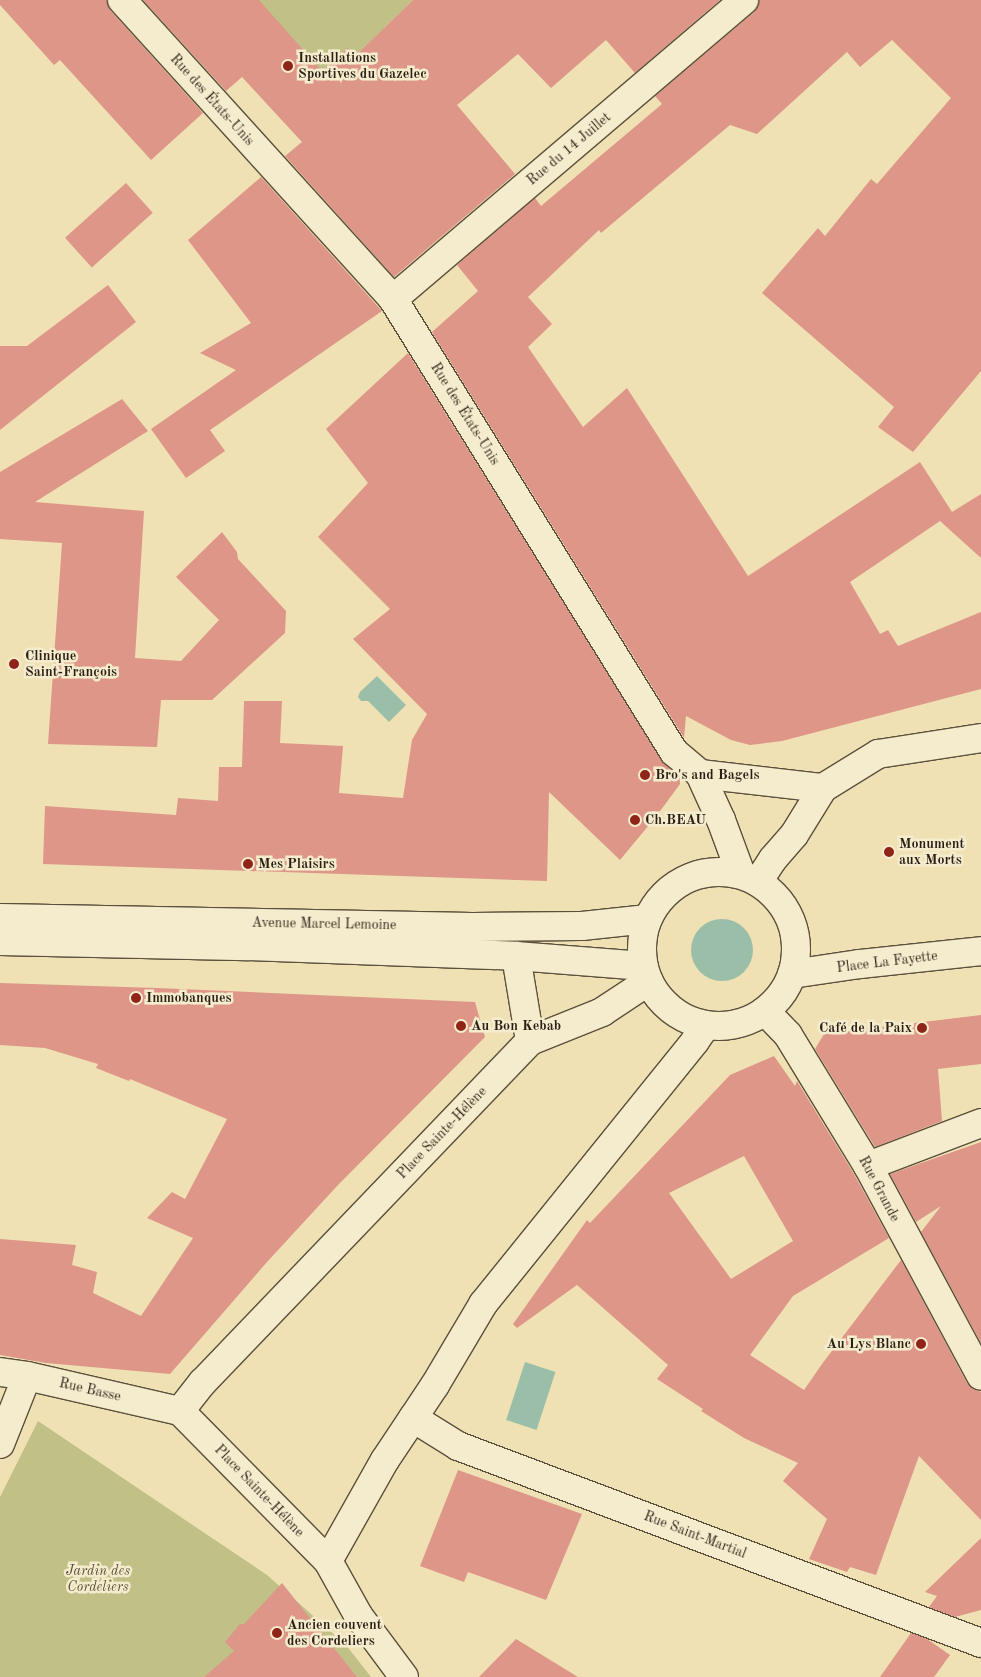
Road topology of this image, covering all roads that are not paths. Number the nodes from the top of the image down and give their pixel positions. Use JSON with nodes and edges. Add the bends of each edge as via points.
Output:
{"nodes":[{"id":1,"x":122,"y":0,"type":"edge"},
{"id":2,"x":744,"y":0,"type":"edge"},
{"id":3,"x":392,"y":299,"type":"junction"},
{"id":4,"x":981,"y":738,"type":"edge"},
{"id":5,"x":700,"y":774,"type":"junction"},
{"id":6,"x":823,"y":788,"type":"junction"},
{"id":7,"x":749,"y":878,"type":"junction"},
{"id":8,"x":648,"y":919,"type":"junction"},
{"id":9,"x":6,"y":930,"type":"edge"},
{"id":10,"x":981,"y":951,"type":"edge"},
{"id":11,"x":516,"y":956,"type":"junction"},
{"id":12,"x":647,"y":974,"type":"junction"},
{"id":13,"x":792,"y":974,"type":"junction"},
{"id":14,"x":765,"y":1011,"type":"junction"},
{"id":15,"x":706,"y":1025,"type":"junction"},
{"id":16,"x":530,"y":1042,"type":"junction"},
{"id":17,"x":981,"y":1123,"type":"edge"},
{"id":18,"x":868,"y":1166,"type":"junction"},
{"id":19,"x":0,"y":1372,"type":"edge"},
{"id":20,"x":27,"y":1376,"type":"junction"},
{"id":21,"x":981,"y":1376,"type":"edge"},
{"id":22,"x":180,"y":1410,"type":"junction"},
{"id":23,"x":413,"y":1418,"type":"junction"},
{"id":24,"x":0,"y":1444,"type":"edge"},
{"id":25,"x":328,"y":1561,"type":"junction"},
{"id":26,"x":981,"y":1643,"type":"edge"},
{"id":27,"x":404,"y":1677,"type":"edge"}],
"edges":[{"from":1,"to":3,"type":"street","name":"Rue des États-Unis"},
{"from":2,"to":3,"type":"street","name":"Rue du 14 Juillet"},
{"from":3,"to":5,"type":"street","name":"Rue des États-Unis","via":[[674,752]]},
{"from":4,"to":6,"type":"street","via":[[878,754]]},
{"from":5,"to":6,"type":"street"},
{"from":5,"to":7,"type":"street","name":"Rue des États-Unis"},
{"from":6,"to":7,"type":"street","via":[[794,835],[773,859]]},
{"from":7,"to":8,"type":"street","via":[[718,871],[696,875],[676,885],[660,900]]},
{"from":7,"to":13,"type":"street","via":[[775,895],[787,912],[794,932],[796,953]]},
{"from":8,"to":9,"type":"street","name":"Avenue Marcel Lemoine","via":[[582,926]]},
{"from":8,"to":12,"type":"street","via":[[642,950]]},
{"from":9,"to":11,"type":"street","name":"Avenue Marcel Lemoine","via":[[248,946]]},
{"from":10,"to":13,"type":"street","name":"Place La Fayette"},
{"from":11,"to":12,"type":"street","name":"Avenue Marcel Lemoine"},
{"from":11,"to":16,"type":"street"},
{"from":12,"to":15,"type":"street","via":[[659,997],[672,1010]]},
{"from":12,"to":16,"type":"street","name":"Place Sainte-Hélène","via":[[602,1012]]},
{"from":13,"to":14,"type":"street","via":[[781,995]]},
{"from":14,"to":15,"type":"street","via":[[747,1021],[726,1026]]},
{"from":14,"to":18,"type":"street","name":"Rue Grande","via":[[788,1034]]},
{"from":15,"to":23,"type":"street","via":[[483,1304]]},
{"from":16,"to":22,"type":"street","name":"Place Sainte-Hélène"},
{"from":17,"to":18,"type":"street"},
{"from":18,"to":21,"type":"street","name":"Rue Grande"},
{"from":19,"to":20,"type":"street","name":"Rue Basse"},
{"from":20,"to":22,"type":"street","name":"Rue Basse"},
{"from":20,"to":24,"type":"street"},
{"from":22,"to":25,"type":"street","name":"Place Sainte-Hélène"},
{"from":23,"to":25,"type":"street","via":[[385,1460]]},
{"from":23,"to":26,"type":"street","name":"Rue Saint-Martial","via":[[458,1446]]},
{"from":25,"to":27,"type":"street","name":"Place Sainte-Hélène","via":[[358,1615]]}]}
